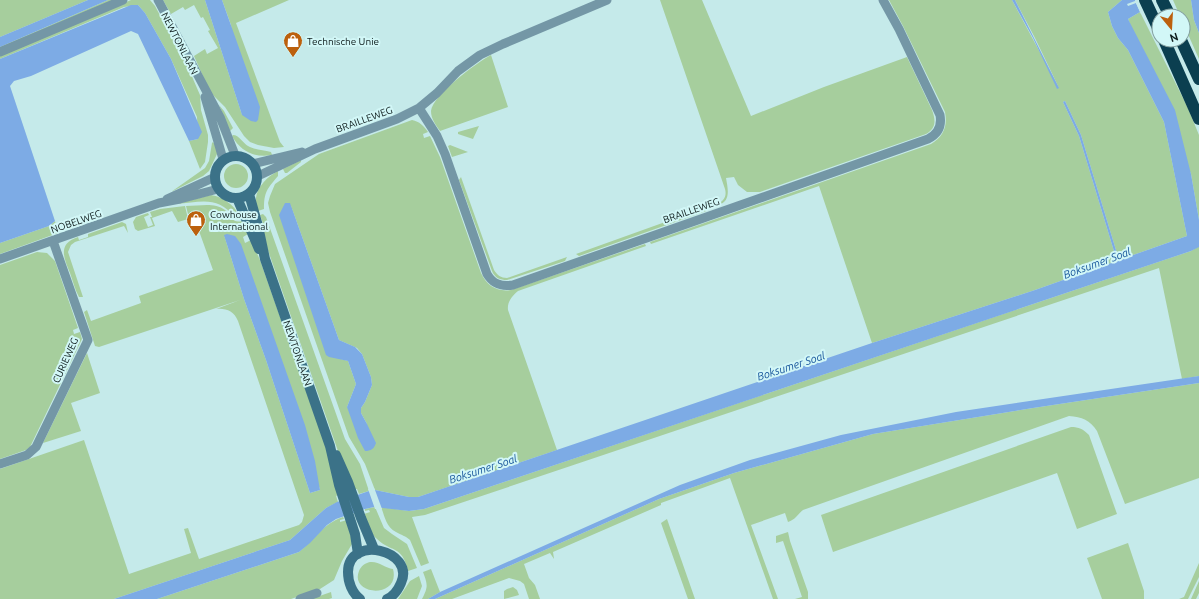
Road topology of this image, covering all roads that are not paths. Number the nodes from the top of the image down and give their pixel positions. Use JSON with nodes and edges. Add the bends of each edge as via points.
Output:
{"nodes":[{"id":1,"x":123,"y":0,"type":"edge"},
{"id":2,"x":158,"y":0,"type":"edge"},
{"id":3,"x":606,"y":0,"type":"edge"},
{"id":4,"x":883,"y":0,"type":"edge"},
{"id":5,"x":1145,"y":0,"type":"edge"},
{"id":6,"x":1151,"y":12,"type":"edge"},
{"id":7,"x":1168,"y":48,"type":"edge"},
{"id":8,"x":1185,"y":48,"type":"edge"},
{"id":9,"x":0,"y":52,"type":"edge"},
{"id":10,"x":1199,"y":79,"type":"edge"},
{"id":11,"x":202,"y":86,"type":"junction"},
{"id":12,"x":419,"y":108,"type":"junction"},
{"id":13,"x":1199,"y":119,"type":"edge"},
{"id":14,"x":315,"y":149,"type":"junction"},
{"id":15,"x":235,"y":155,"type":"junction"},
{"id":16,"x":223,"y":160,"type":"junction"},
{"id":17,"x":253,"y":164,"type":"junction"},
{"id":18,"x":258,"y":176,"type":"junction"},
{"id":19,"x":214,"y":177,"type":"junction"},
{"id":20,"x":218,"y":189,"type":"junction"},
{"id":21,"x":249,"y":194,"type":"junction"},
{"id":22,"x":237,"y":198,"type":"junction"},
{"id":23,"x":159,"y":203,"type":"junction"},
{"id":24,"x":53,"y":241,"type":"junction"},
{"id":25,"x":0,"y":259,"type":"edge"},
{"id":26,"x":265,"y":259,"type":"junction"},
{"id":27,"x":0,"y":464,"type":"edge"},
{"id":28,"x":355,"y":516,"type":"junction"},
{"id":29,"x":374,"y":549,"type":"junction"},
{"id":30,"x":358,"y":554,"type":"junction"},
{"id":31,"x":317,"y":593,"type":"dead end"},
{"id":32,"x":355,"y":598,"type":"edge"},
{"id":33,"x":390,"y":598,"type":"edge"},
{"id":34,"x":300,"y":599,"type":"edge"}],
"edges":[{"from":1,"to":9,"type":"street"},
{"from":2,"to":11,"type":"street","name":"NEWTONLAAN"},
{"from":3,"to":12,"type":"street","name":"BRAILLEWEG","via":[[480,55],[458,71]]},
{"from":4,"to":12,"type":"street","name":"BRAILLEWEG","via":[[940,114],[939,129],[933,136],[513,285],[492,282],[487,274],[445,154]]},
{"from":5,"to":6,"type":"highway"},
{"from":7,"to":13,"type":"highway"},
{"from":8,"to":10,"type":"highway"},
{"from":11,"to":15,"type":"street","name":"NEWTONLAAN","via":[[220,117]]},
{"from":11,"to":16,"type":"street","name":"NEWTONLAAN"},
{"from":12,"to":14,"type":"street","name":"BRAILLEWEG","via":[[397,119]]},
{"from":14,"to":17,"type":"street","name":"BRAILLEWEG"},
{"from":14,"to":18,"type":"street","name":"BRAILLEWEG"},
{"from":15,"to":16,"type":"street"},
{"from":15,"to":17,"type":"street","via":[[248,158]]},
{"from":16,"to":19,"type":"street","via":[[218,165]]},
{"from":17,"to":18,"type":"street"},
{"from":18,"to":21,"type":"street","via":[[254,189]]},
{"from":19,"to":20,"type":"street"},
{"from":19,"to":23,"type":"street","name":"NOBELWEG"},
{"from":20,"to":22,"type":"street","via":[[230,198]]},
{"from":20,"to":23,"type":"street","name":"NOBELWEG"},
{"from":21,"to":22,"type":"street"},
{"from":21,"to":26,"type":"street","name":"NEWTONLAAN"},
{"from":22,"to":26,"type":"street","name":"NEWTONLAAN"},
{"from":23,"to":24,"type":"street","name":"NOBELWEG"},
{"from":24,"to":25,"type":"street","name":"NOBELWEG"},
{"from":24,"to":27,"type":"street","name":"CURIEWEG","via":[[88,340],[36,447],[28,455]]},
{"from":26,"to":28,"type":"street","name":"NEWTONLAAN"},
{"from":28,"to":29,"type":"street","name":"NEWTONLAAN"},
{"from":28,"to":30,"type":"street","name":"NEWTONLAAN"},
{"from":29,"to":30,"type":"street"},
{"from":29,"to":33,"type":"street","via":[[395,558],[401,567],[402,579],[397,591]]},
{"from":30,"to":32,"type":"street","via":[[348,566],[349,581]]},
{"from":31,"to":34,"type":"street"}]}
